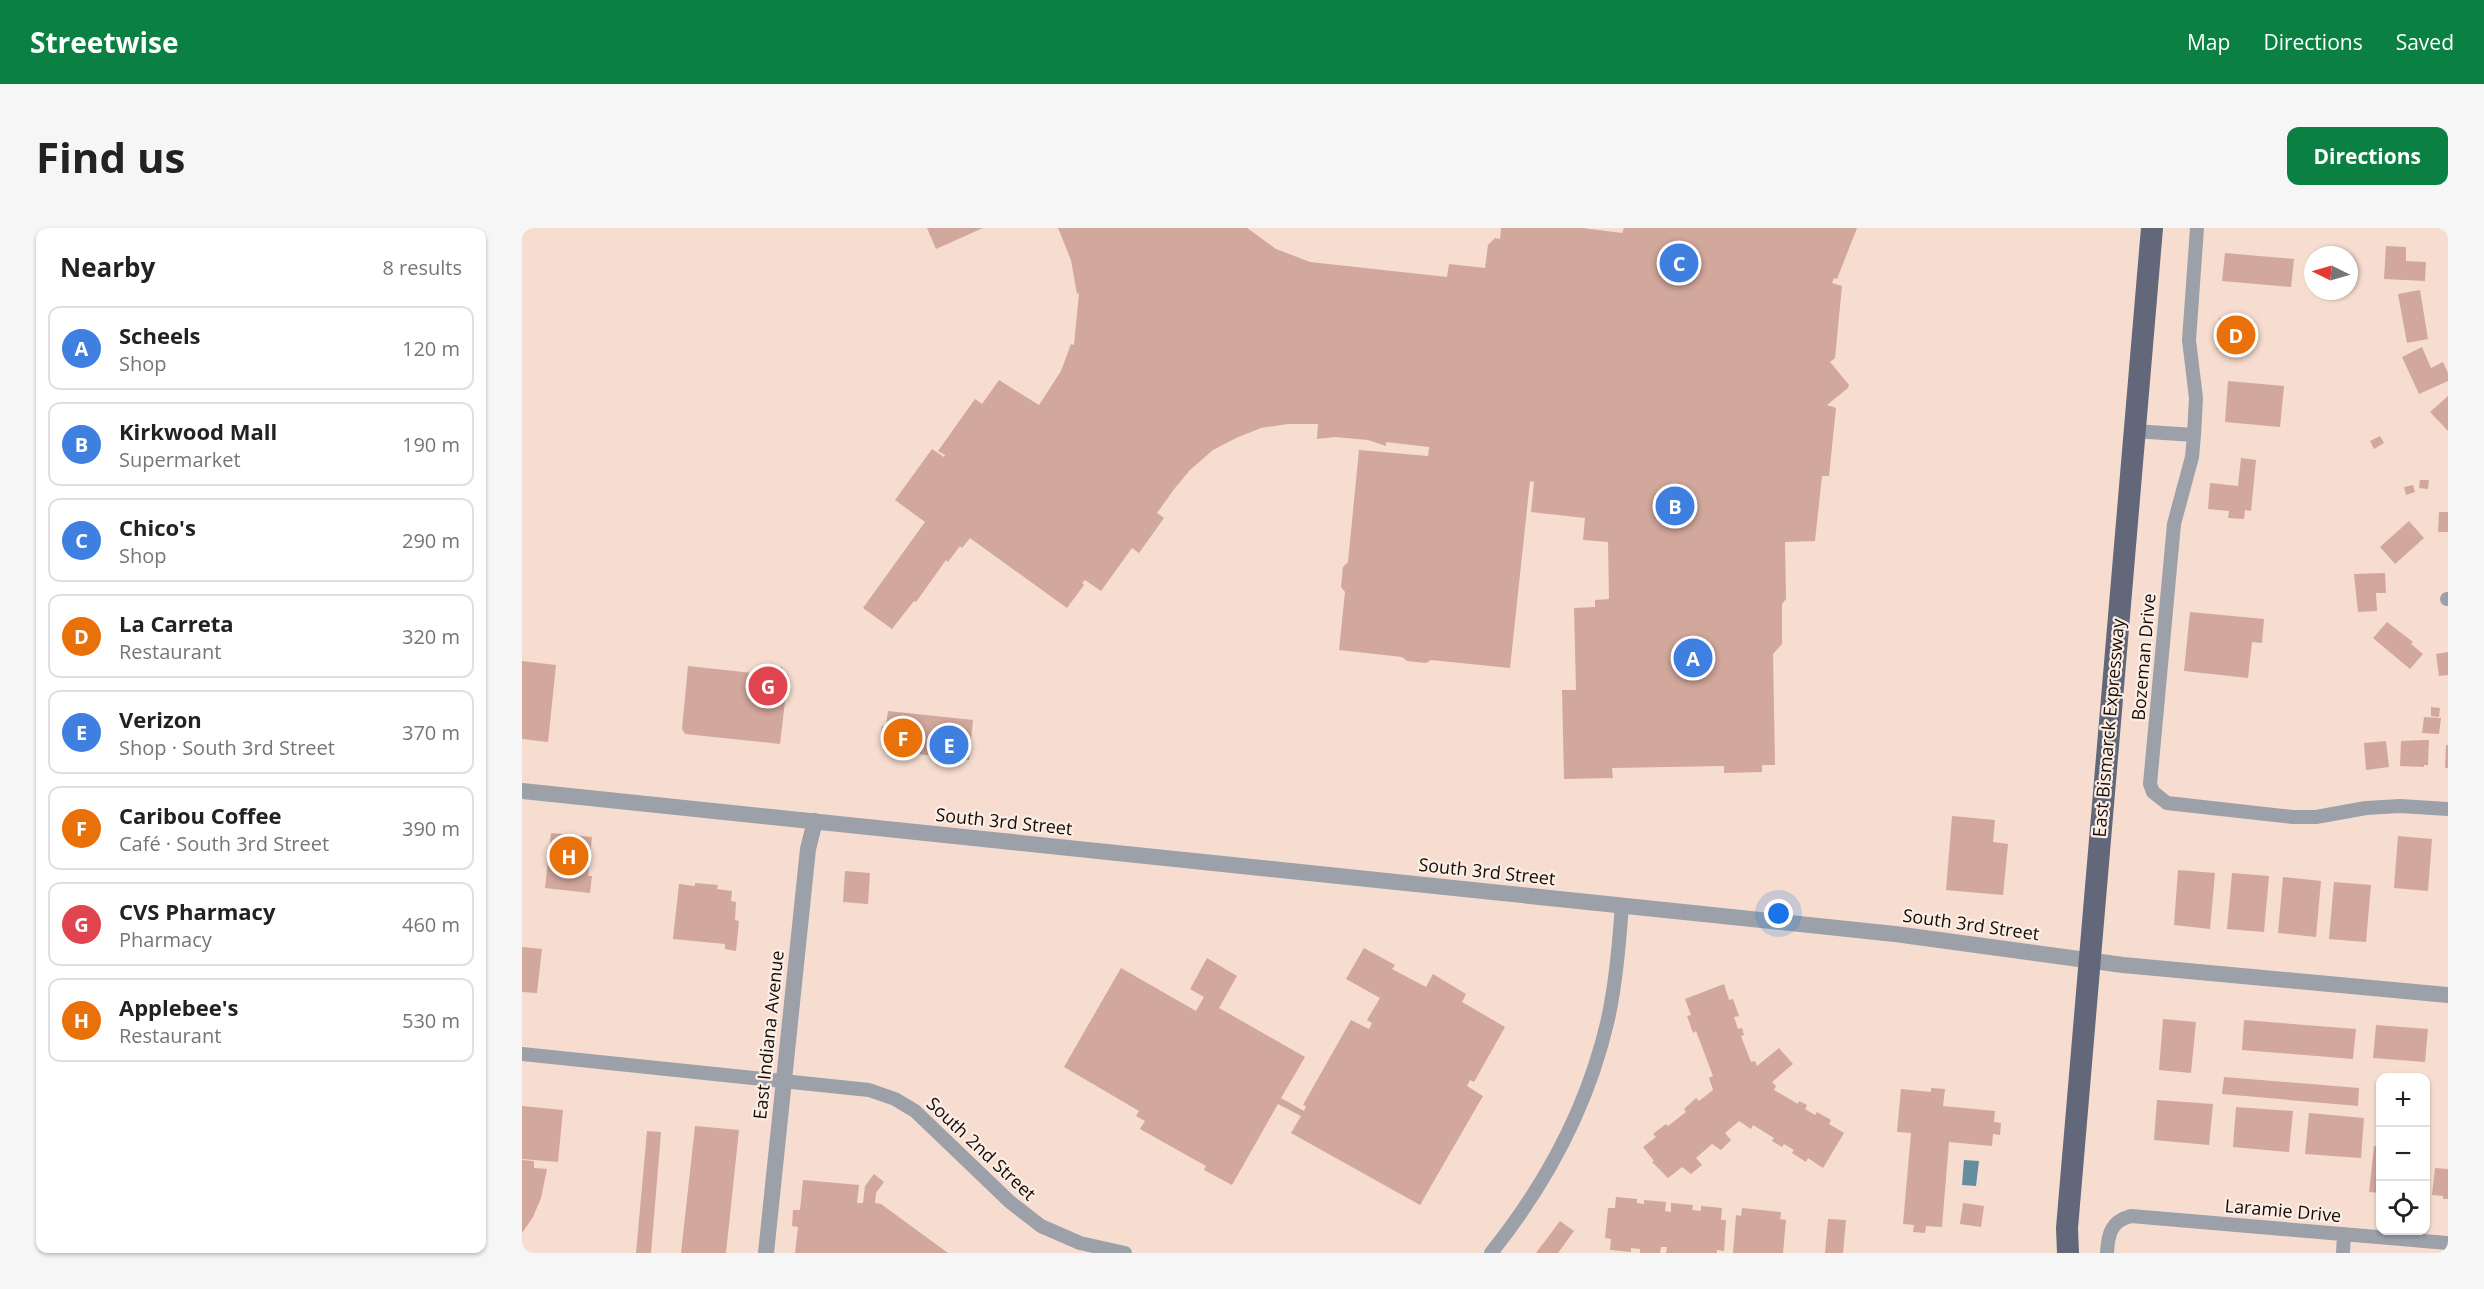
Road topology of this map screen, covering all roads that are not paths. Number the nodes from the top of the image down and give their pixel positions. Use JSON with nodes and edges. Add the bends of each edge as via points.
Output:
{"nodes":[{"id":1,"x":2152,"y":228,"type":"edge"},
{"id":2,"x":2197,"y":228,"type":"edge"},
{"id":3,"x":2134,"y":431,"type":"junction"},
{"id":4,"x":2194,"y":435,"type":"junction"},
{"id":5,"x":522,"y":791,"type":"edge"},
{"id":6,"x":2448,"y":808,"type":"edge"},
{"id":7,"x":815,"y":821,"type":"junction"},
{"id":8,"x":1622,"y":906,"type":"junction"},
{"id":9,"x":2089,"y":960,"type":"junction"},
{"id":10,"x":2448,"y":995,"type":"edge"},
{"id":11,"x":522,"y":1054,"type":"edge"},
{"id":12,"x":784,"y":1083,"type":"junction"},
{"id":13,"x":2067,"y":1228,"type":"junction"},
{"id":14,"x":2344,"y":1234,"type":"junction"},
{"id":15,"x":2448,"y":1243,"type":"edge"},
{"id":16,"x":766,"y":1253,"type":"edge"},
{"id":17,"x":1125,"y":1253,"type":"edge"},
{"id":18,"x":1491,"y":1253,"type":"edge"},
{"id":19,"x":2060,"y":1253,"type":"edge"},
{"id":20,"x":2068,"y":1253,"type":"edge"},
{"id":21,"x":2107,"y":1253,"type":"edge"},
{"id":22,"x":2343,"y":1253,"type":"edge"}],
"edges":[{"from":1,"to":3,"type":"main road","name":"East Bismarck Expressway"},
{"from":2,"to":4,"type":"street","name":"Bozeman Drive","via":[[2189,340],[2196,398]]},
{"from":3,"to":4,"type":"street"},
{"from":3,"to":9,"type":"main road","name":"East Bismarck Expressway"},
{"from":4,"to":6,"type":"street","name":"Bozeman Drive","via":[[2174,524],[2150,784],[2153,792],[2167,803],[2293,817],[2400,806]]},
{"from":5,"to":7,"type":"street","name":"South 3rd Street"},
{"from":7,"to":8,"type":"street","name":"South 3rd Street"},
{"from":7,"to":12,"type":"street","name":"East Indiana Avenue","via":[[808,849]]},
{"from":8,"to":9,"type":"street","name":"South 3rd Street","via":[[1895,934]]},
{"from":8,"to":18,"type":"street","via":[[1608,1017],[1586,1094],[1538,1190]]},
{"from":9,"to":10,"type":"street","name":"South 3rd Street"},
{"from":9,"to":13,"type":"main road","name":"East Bismarck Expressway"},
{"from":11,"to":12,"type":"street","name":"South 2nd Street"},
{"from":12,"to":16,"type":"street","name":"East Indiana Avenue"},
{"from":12,"to":17,"type":"street","name":"South 2nd Street","via":[[869,1090],[895,1099],[915,1112],[1030,1219],[1073,1240]]},
{"from":13,"to":19,"type":"main road","name":"East Bismarck Expressway"},
{"from":13,"to":20,"type":"main road","name":"East Bismarck Expressway"},
{"from":14,"to":15,"type":"street","name":"Laramie Drive"},
{"from":14,"to":21,"type":"street","name":"Laramie Drive","via":[[2131,1216],[2116,1223],[2108,1237]]},
{"from":14,"to":22,"type":"street"}]}
